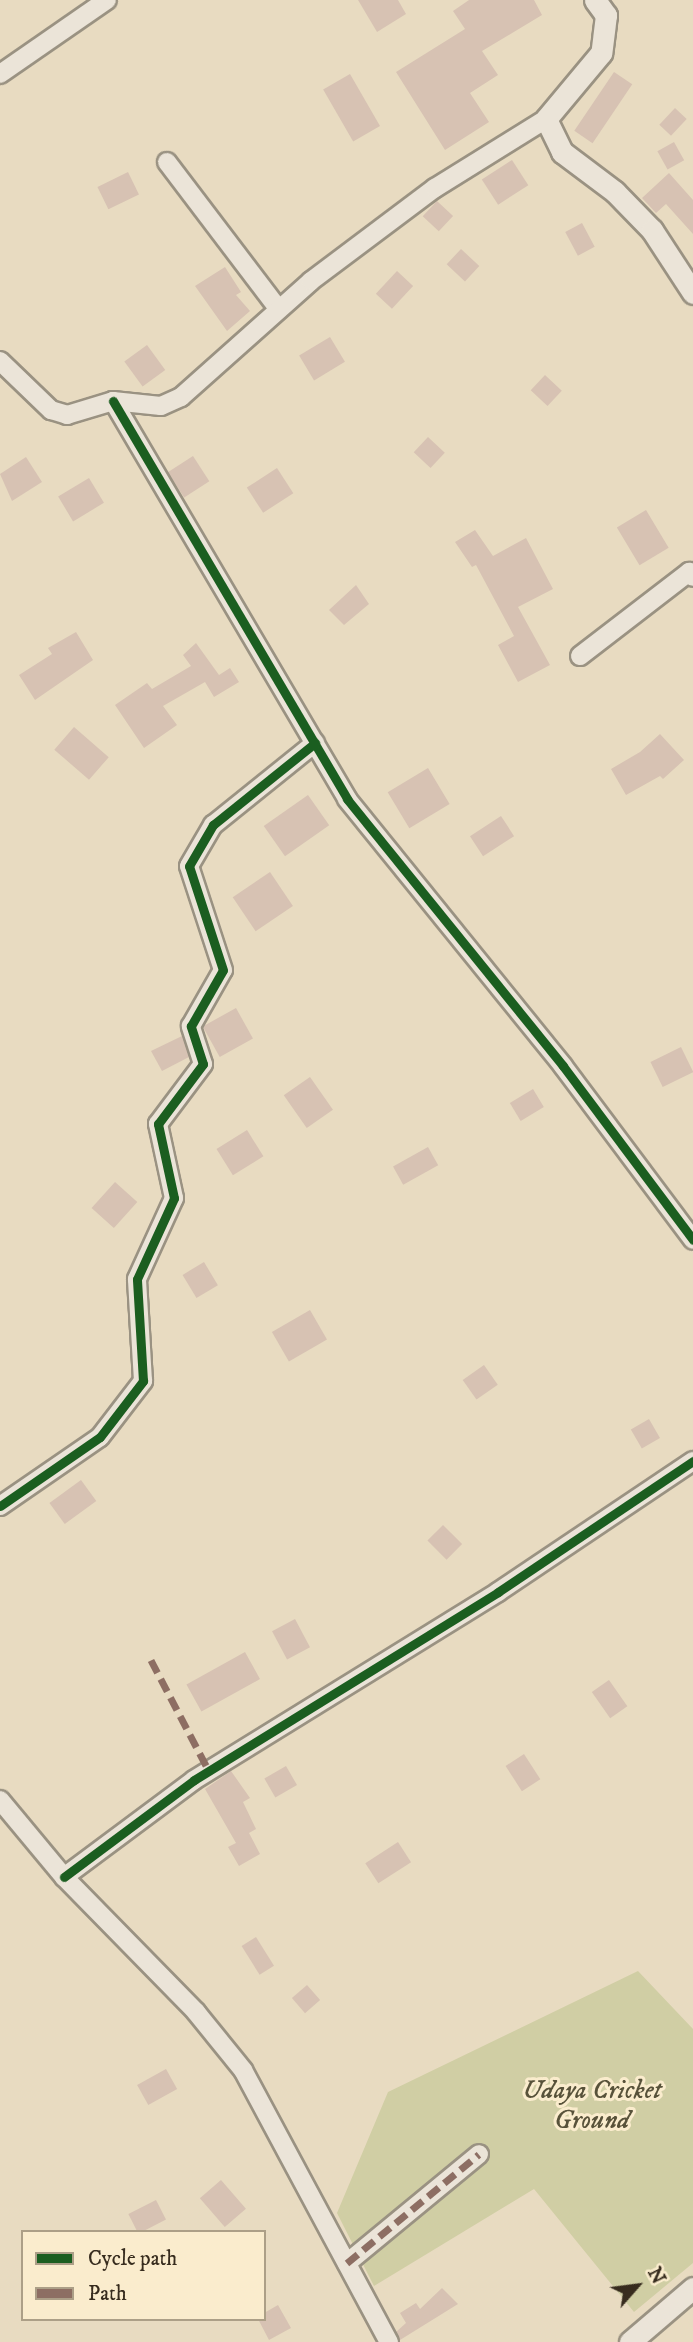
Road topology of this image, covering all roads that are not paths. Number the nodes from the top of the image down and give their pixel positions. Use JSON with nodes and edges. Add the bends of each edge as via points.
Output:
{"nodes":[{"id":1,"x":107,"y":0,"type":"edge"},
{"id":2,"x":595,"y":0,"type":"edge"},
{"id":3,"x":0,"y":74,"type":"edge"},
{"id":4,"x":546,"y":119,"type":"junction"},
{"id":5,"x":167,"y":162,"type":"dead end"},
{"id":6,"x":693,"y":293,"type":"edge"},
{"id":7,"x":278,"y":308,"type":"junction"},
{"id":8,"x":0,"y":360,"type":"edge"},
{"id":9,"x":113,"y":401,"type":"junction"},
{"id":10,"x":693,"y":577,"type":"edge"},
{"id":11,"x":580,"y":656,"type":"dead end"},
{"id":12,"x":315,"y":743,"type":"junction"},
{"id":13,"x":693,"y":1240,"type":"edge"},
{"id":14,"x":693,"y":1461,"type":"edge"},
{"id":15,"x":0,"y":1506,"type":"edge"},
{"id":16,"x":0,"y":1800,"type":"edge"},
{"id":17,"x":64,"y":1877,"type":"junction"},
{"id":18,"x":479,"y":2154,"type":"dead end"},
{"id":19,"x":347,"y":2263,"type":"junction"},
{"id":20,"x":693,"y":2288,"type":"edge"},
{"id":21,"x":389,"y":2342,"type":"edge"},
{"id":22,"x":630,"y":2342,"type":"edge"}],
"edges":[{"from":1,"to":3,"type":"street"},
{"from":2,"to":4,"type":"street","via":[[606,15],[601,53]]},
{"from":4,"to":6,"type":"street","via":[[562,152],[615,192],[652,230]]},
{"from":4,"to":7,"type":"street","via":[[435,188]]},
{"from":5,"to":7,"type":"street"},
{"from":7,"to":9,"type":"street","via":[[181,397],[161,407]]},
{"from":8,"to":9,"type":"street","via":[[51,410],[67,415]]},
{"from":9,"to":12,"type":"street"},
{"from":10,"to":11,"type":"street","via":[[689,572]]},
{"from":12,"to":13,"type":"street","via":[[347,799],[563,1066]]},
{"from":12,"to":15,"type":"street","via":[[213,825],[189,866],[223,970],[191,1026],[203,1064],[158,1124],[174,1198],[137,1279],[143,1381],[100,1437]]},
{"from":14,"to":17,"type":"street","via":[[498,1592],[194,1780]]},
{"from":16,"to":17,"type":"street"},
{"from":17,"to":19,"type":"street","via":[[196,2012],[243,2070]]},
{"from":18,"to":19,"type":"street"},
{"from":19,"to":21,"type":"street"},
{"from":20,"to":22,"type":"street"}]}
